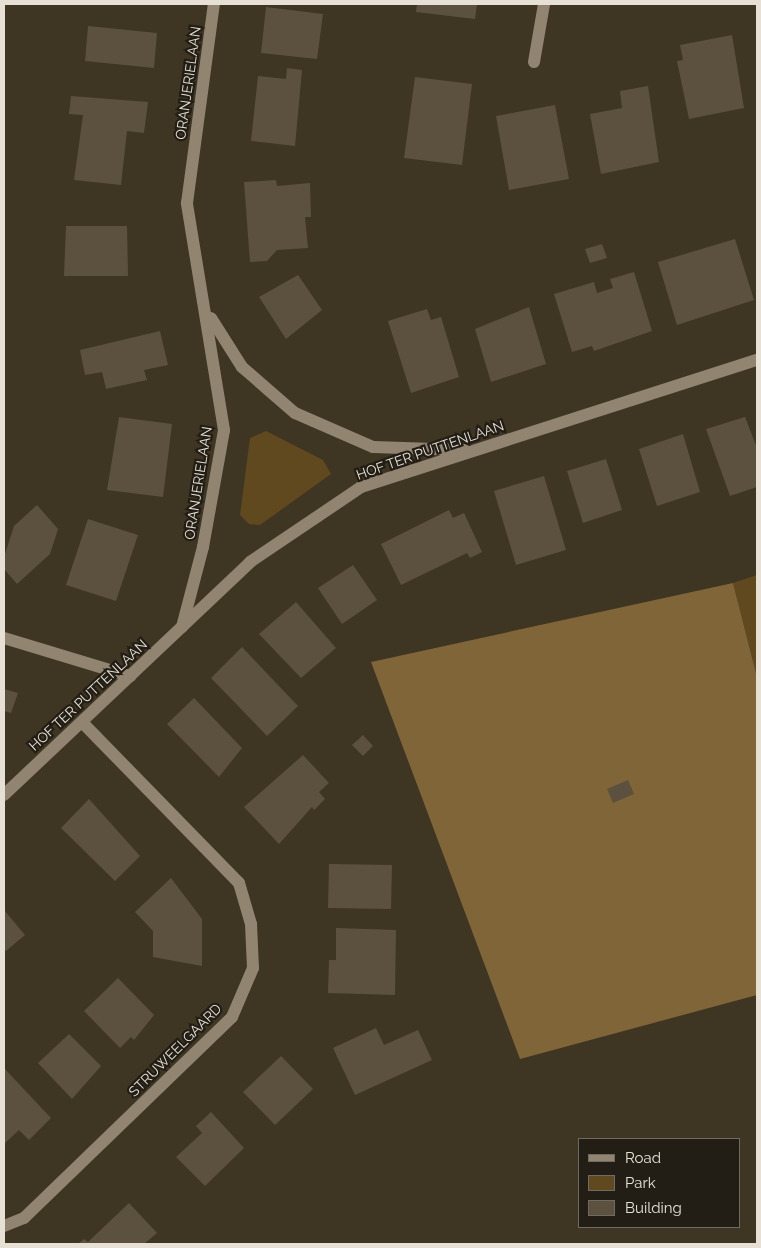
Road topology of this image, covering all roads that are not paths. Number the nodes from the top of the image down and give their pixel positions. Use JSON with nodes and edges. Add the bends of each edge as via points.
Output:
{"nodes":[{"id":1,"x":214,"y":4,"type":"edge"},
{"id":2,"x":544,"y":4,"type":"edge"},
{"id":3,"x":534,"y":62,"type":"dead end"},
{"id":4,"x":208,"y":313,"type":"junction"},
{"id":5,"x":757,"y":360,"type":"edge"},
{"id":6,"x":472,"y":451,"type":"junction"},
{"id":7,"x":182,"y":627,"type":"junction"},
{"id":8,"x":4,"y":638,"type":"edge"},
{"id":9,"x":130,"y":676,"type":"junction"},
{"id":10,"x":82,"y":722,"type":"junction"},
{"id":11,"x":4,"y":795,"type":"edge"},
{"id":12,"x":4,"y":1226,"type":"edge"}],
"edges":[{"from":1,"to":4,"type":"street","name":"ORANJERIELAAN","via":[[187,203]]},
{"from":2,"to":3,"type":"street"},
{"from":4,"to":6,"type":"street","name":"ORANJERIELAAN","via":[[242,367],[295,413],[373,447]]},
{"from":4,"to":7,"type":"street","name":"ORANJERIELAAN","via":[[224,430],[203,547]]},
{"from":5,"to":6,"type":"street","name":"HOF TER PUTTENLAAN"},
{"from":6,"to":7,"type":"street","name":"HOF TER PUTTENLAAN","via":[[361,487],[250,562]]},
{"from":7,"to":9,"type":"street","name":"HOF TER PUTTENLAAN"},
{"from":8,"to":9,"type":"street"},
{"from":9,"to":10,"type":"street","name":"HOF TER PUTTENLAAN"},
{"from":10,"to":11,"type":"street","name":"HOF TER PUTTENLAAN"},
{"from":10,"to":12,"type":"street","name":"STRUWEELGAARD","via":[[239,882],[251,924],[253,968],[232,1018],[24,1218]]}]}
